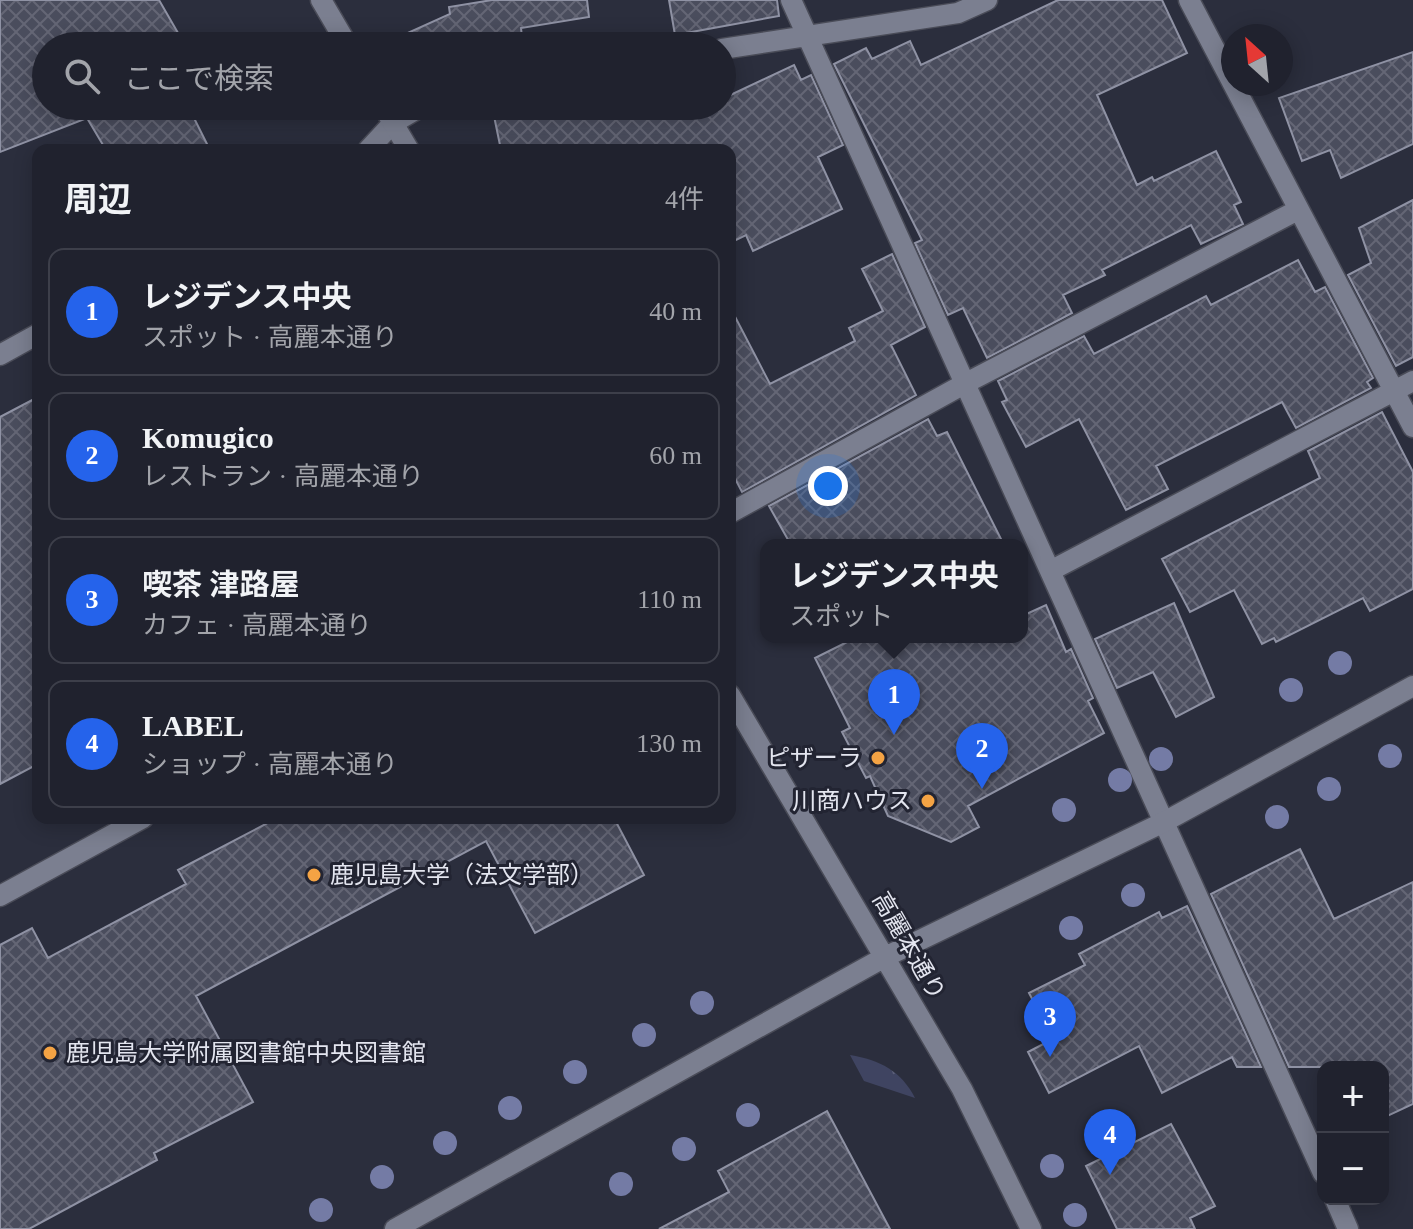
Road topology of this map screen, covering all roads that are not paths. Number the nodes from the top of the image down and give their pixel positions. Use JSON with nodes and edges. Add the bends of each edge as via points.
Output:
{"nodes":[{"id":1,"x":321,"y":0,"type":"edge"},
{"id":2,"x":791,"y":0,"type":"edge"},
{"id":3,"x":987,"y":0,"type":"edge"},
{"id":4,"x":1189,"y":0,"type":"edge"},
{"id":5,"x":340,"y":32,"type":"edge"},
{"id":6,"x":806,"y":35,"type":"junction"},
{"id":7,"x":736,"y":47,"type":"edge"},
{"id":8,"x":385,"y":120,"type":"edge"},
{"id":9,"x":392,"y":120,"type":"edge"},
{"id":10,"x":371,"y":144,"type":"edge"},
{"id":11,"x":406,"y":144,"type":"edge"},
{"id":12,"x":1298,"y":210,"type":"junction"},
{"id":13,"x":32,"y":337,"type":"edge"},
{"id":14,"x":0,"y":355,"type":"edge"},
{"id":15,"x":1413,"y":381,"type":"edge"},
{"id":16,"x":966,"y":383,"type":"junction"},
{"id":17,"x":1394,"y":391,"type":"junction"},
{"id":18,"x":1413,"y":427,"type":"edge"},
{"id":19,"x":736,"y":510,"type":"edge"},
{"id":20,"x":1052,"y":570,"type":"junction"},
{"id":21,"x":1413,"y":686,"type":"edge"},
{"id":22,"x":736,"y":705,"type":"edge"},
{"id":23,"x":1164,"y":822,"type":"junction"},
{"id":24,"x":132,"y":824,"type":"edge"},
{"id":25,"x":0,"y":896,"type":"edge"},
{"id":26,"x":885,"y":957,"type":"junction"},
{"id":27,"x":1317,"y":1160,"type":"edge"},
{"id":28,"x":1338,"y":1205,"type":"edge"},
{"id":29,"x":395,"y":1229,"type":"edge"},
{"id":30,"x":1031,"y":1229,"type":"edge"},
{"id":31,"x":1348,"y":1229,"type":"edge"}],
"edges":[{"from":1,"to":5,"type":"street"},
{"from":2,"to":6,"type":"street"},
{"from":3,"to":6,"type":"street","via":[[958,13]]},
{"from":4,"to":12,"type":"street"},
{"from":6,"to":7,"type":"street"},
{"from":6,"to":16,"type":"street"},
{"from":8,"to":10,"type":"street"},
{"from":9,"to":11,"type":"street"},
{"from":12,"to":16,"type":"street"},
{"from":12,"to":17,"type":"street"},
{"from":13,"to":14,"type":"street"},
{"from":15,"to":17,"type":"street"},
{"from":16,"to":19,"type":"street"},
{"from":16,"to":20,"type":"street"},
{"from":17,"to":18,"type":"street"},
{"from":17,"to":20,"type":"street"},
{"from":20,"to":23,"type":"street"},
{"from":21,"to":23,"type":"street"},
{"from":22,"to":26,"type":"street","name":"高麗本通り"},
{"from":23,"to":26,"type":"street"},
{"from":23,"to":27,"type":"street"},
{"from":24,"to":25,"type":"street"},
{"from":26,"to":29,"type":"street"},
{"from":26,"to":30,"type":"street","name":"高麗本通り","via":[[962,1089]]},
{"from":28,"to":31,"type":"street"}]}
